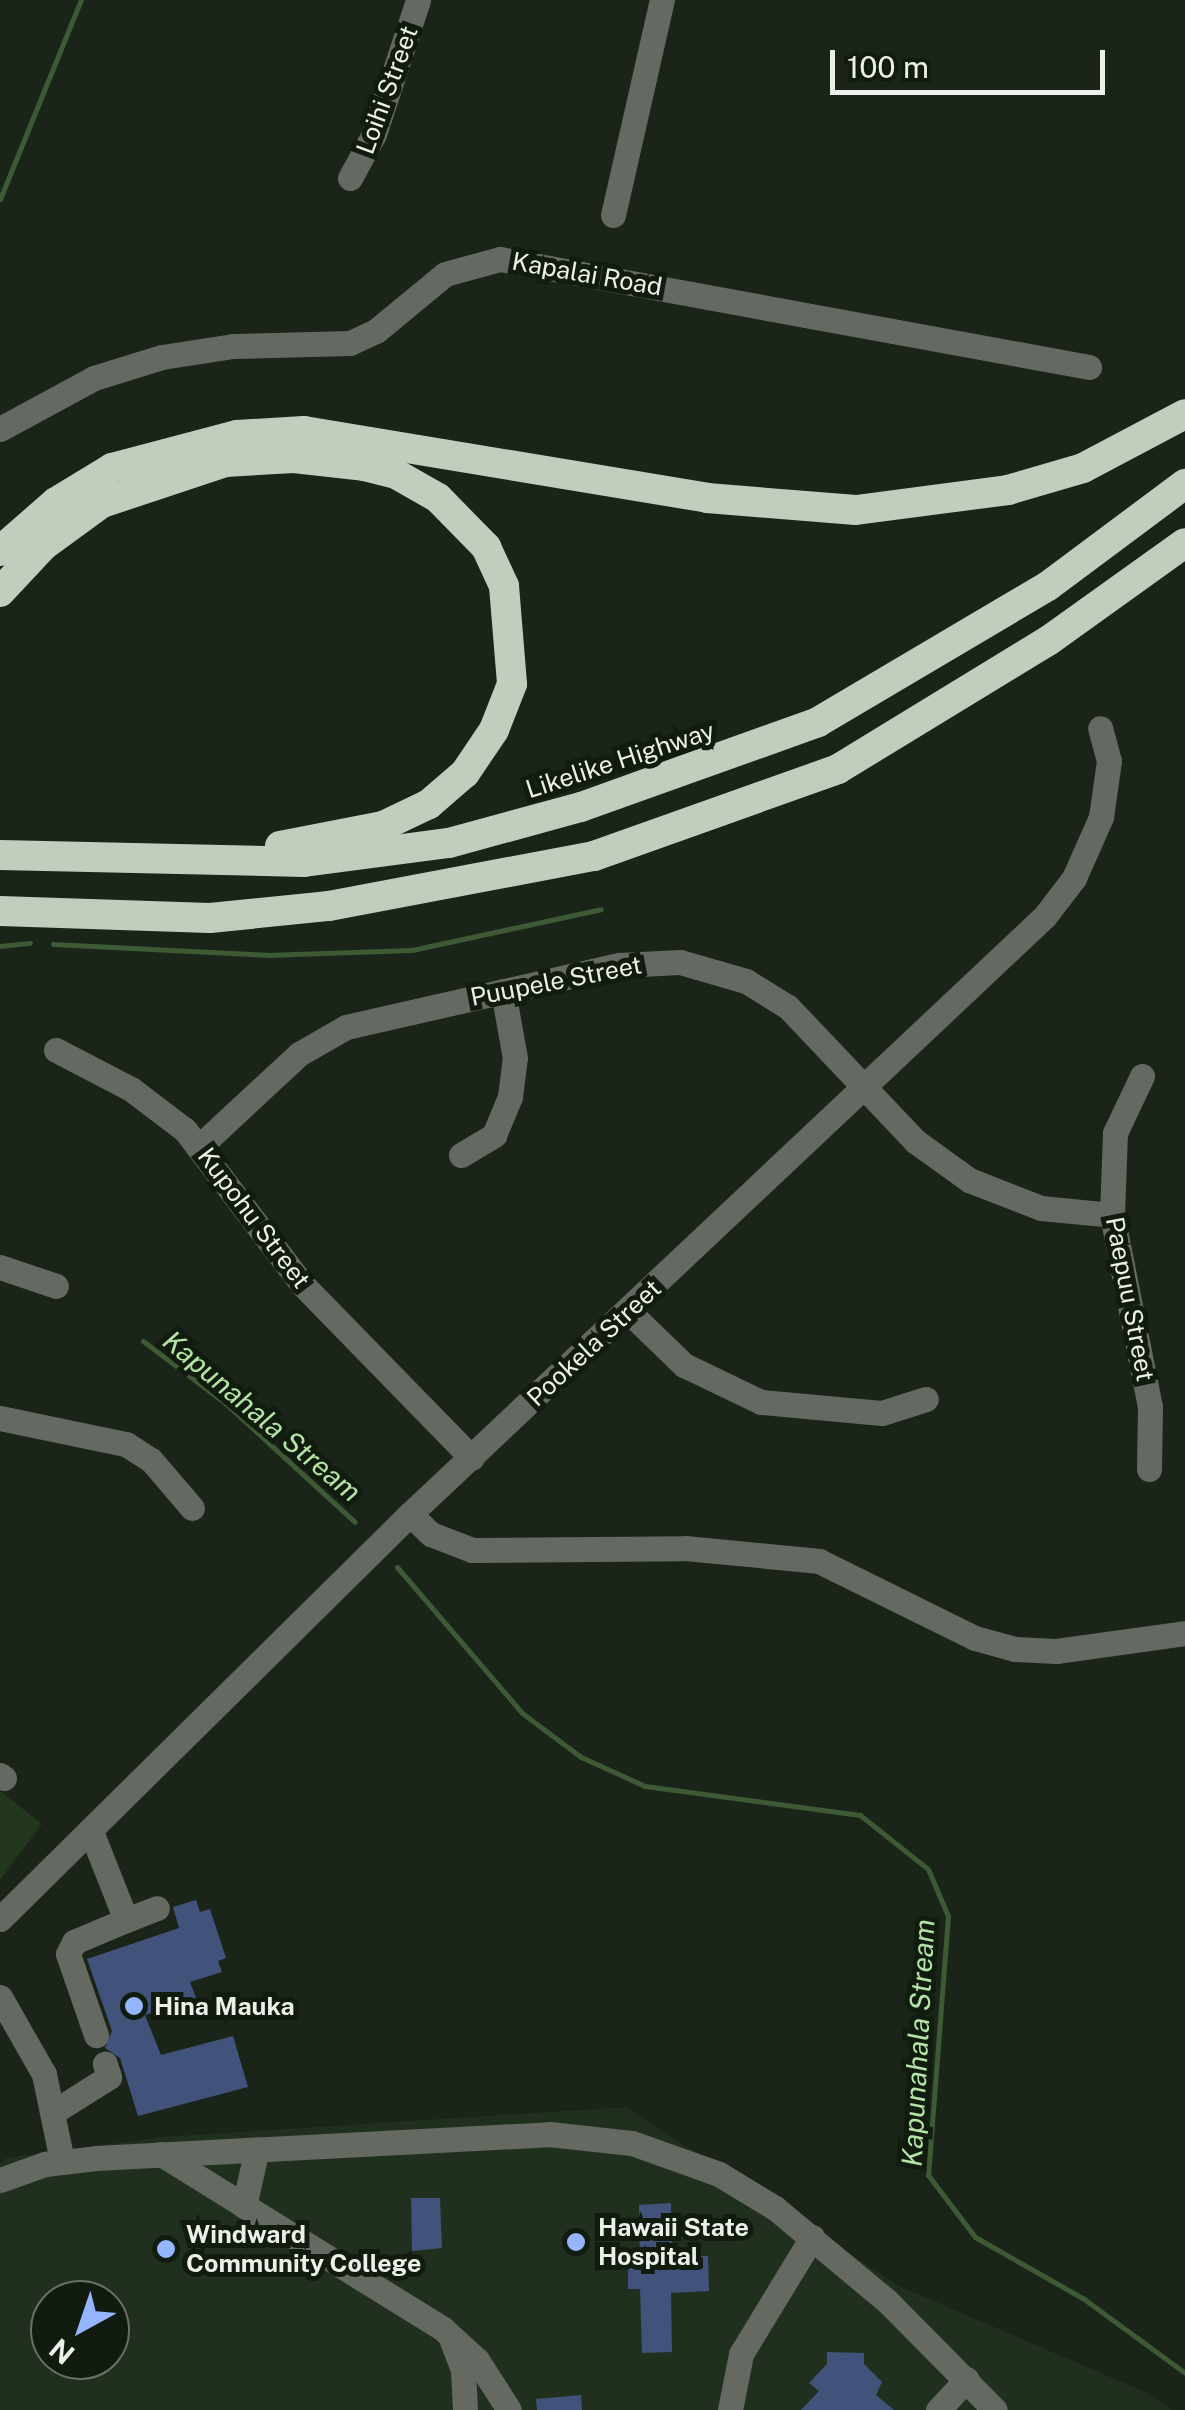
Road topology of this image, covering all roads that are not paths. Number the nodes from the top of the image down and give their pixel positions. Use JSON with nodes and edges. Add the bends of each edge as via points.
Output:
{"nodes":[{"id":1,"x":418,"y":0,"type":"edge"},
{"id":2,"x":662,"y":0,"type":"edge"},
{"id":3,"x":350,"y":178,"type":"dead end"},
{"id":4,"x":614,"y":214,"type":"dead end"},
{"id":5,"x":1089,"y":368,"type":"dead end"},
{"id":6,"x":1185,"y":414,"type":"edge"},
{"id":7,"x":0,"y":429,"type":"edge"},
{"id":8,"x":1185,"y":484,"type":"edge"},
{"id":9,"x":1185,"y":543,"type":"edge"},
{"id":10,"x":0,"y":551,"type":"edge"},
{"id":11,"x":0,"y":592,"type":"edge"},
{"id":12,"x":1100,"y":728,"type":"dead end"},
{"id":13,"x":0,"y":855,"type":"edge"},
{"id":14,"x":219,"y":858,"type":"junction"},
{"id":15,"x":0,"y":911,"type":"edge"},
{"id":16,"x":503,"y":991,"type":"junction"},
{"id":17,"x":56,"y":1050,"type":"dead end"},
{"id":18,"x":1142,"y":1076,"type":"dead end"},
{"id":19,"x":865,"y":1087,"type":"junction"},
{"id":20,"x":200,"y":1146,"type":"junction"},
{"id":21,"x":460,"y":1154,"type":"dead end"},
{"id":22,"x":1112,"y":1215,"type":"junction"},
{"id":23,"x":0,"y":1268,"type":"edge"},
{"id":24,"x":56,"y":1286,"type":"dead end"},
{"id":25,"x":628,"y":1311,"type":"junction"},
{"id":26,"x":926,"y":1399,"type":"dead end"},
{"id":27,"x":0,"y":1418,"type":"edge"},
{"id":28,"x":472,"y":1458,"type":"junction"},
{"id":29,"x":1150,"y":1469,"type":"dead end"},
{"id":30,"x":192,"y":1508,"type":"dead end"},
{"id":31,"x":410,"y":1514,"type":"junction"},
{"id":32,"x":1185,"y":1633,"type":"edge"},
{"id":33,"x":92,"y":1834,"type":"junction"},
{"id":34,"x":157,"y":1908,"type":"dead end"},
{"id":35,"x":0,"y":1919,"type":"edge"},
{"id":36,"x":126,"y":1920,"type":"junction"},
{"id":37,"x":0,"y":1997,"type":"edge"},
{"id":38,"x":96,"y":2034,"type":"dead end"},
{"id":39,"x":105,"y":2064,"type":"dead end"},
{"id":40,"x":56,"y":2111,"type":"junction"},
{"id":41,"x":257,"y":2149,"type":"junction"},
{"id":42,"x":161,"y":2154,"type":"junction"},
{"id":43,"x":62,"y":2161,"type":"junction"},
{"id":44,"x":0,"y":2180,"type":"edge"},
{"id":45,"x":244,"y":2206,"type":"junction"},
{"id":46,"x":812,"y":2237,"type":"junction"},
{"id":47,"x":443,"y":2329,"type":"junction"},
{"id":48,"x":967,"y":2379,"type":"junction"},
{"id":49,"x":465,"y":2410,"type":"edge"},
{"id":50,"x":509,"y":2410,"type":"edge"},
{"id":51,"x":730,"y":2410,"type":"edge"},
{"id":52,"x":938,"y":2410,"type":"edge"},
{"id":53,"x":995,"y":2410,"type":"edge"}],
"edges":[{"from":1,"to":3,"type":"street","name":"Loihi Street","via":[[374,134]]},
{"from":2,"to":4,"type":"street"},
{"from":5,"to":7,"type":"street","name":"Kapalai Road","via":[[500,259],[445,274],[376,331],[350,342],[233,346],[162,357],[94,378]]},
{"from":6,"to":10,"type":"highway","via":[[1083,468],[1008,490],[856,510],[707,498],[304,431],[237,435],[112,468],[56,502]]},
{"from":8,"to":14,"type":"highway","name":"Likelike Highway","via":[[1048,586],[924,662],[818,722],[700,769],[449,843],[304,862]]},
{"from":9,"to":15,"type":"highway","via":[[1048,641],[838,769],[594,856],[348,903],[210,918]]},
{"from":11,"to":14,"type":"highway","via":[[43,546],[102,504],[225,462],[294,458],[396,474],[438,498],[486,547],[504,586],[512,684],[494,730],[465,773],[429,804],[383,826]]},
{"from":12,"to":19,"type":"street","name":"Pookela Street","via":[[1109,761],[1106,796],[1074,878],[1037,925]]},
{"from":13,"to":14,"type":"highway","name":"Likelike Highway"},
{"from":16,"to":19,"type":"street","name":"Puupele Street","via":[[640,962],[711,968],[788,1007]]},
{"from":16,"to":20,"type":"street","name":"Puupele Street","via":[[330,1034]]},
{"from":16,"to":21,"type":"street","via":[[515,1058],[510,1097],[494,1135]]},
{"from":17,"to":20,"type":"street","name":"Kupohu Street","via":[[150,1101]]},
{"from":18,"to":22,"type":"street","name":"Paepuu Street","via":[[1115,1134]]},
{"from":19,"to":22,"type":"street","name":"Puupele Street","via":[[932,1155],[980,1186],[1042,1208]]},
{"from":19,"to":25,"type":"street","name":"Pookela Street"},
{"from":20,"to":28,"type":"street","name":"Kupohu Street","via":[[302,1284]]},
{"from":22,"to":29,"type":"street","name":"Paepuu Street","via":[[1150,1407]]},
{"from":23,"to":24,"type":"street"},
{"from":25,"to":26,"type":"street","via":[[684,1366],[761,1402],[882,1413]]},
{"from":25,"to":28,"type":"street","name":"Pookela Street"},
{"from":27,"to":30,"type":"street","via":[[126,1444],[151,1460]]},
{"from":28,"to":31,"type":"street","name":"Pookela Street"},
{"from":31,"to":32,"type":"street","via":[[431,1534],[472,1550],[685,1548],[819,1561],[966,1634],[1015,1649],[1056,1651]]},
{"from":31,"to":33,"type":"street","name":"Pookela Street"},
{"from":33,"to":35,"type":"street","name":"Pookela Street"},
{"from":33,"to":36,"type":"street"},
{"from":34,"to":36,"type":"street"},
{"from":36,"to":38,"type":"street","via":[[74,1942],[68,1954]]},
{"from":37,"to":40,"type":"street","via":[[36,2055]]},
{"from":39,"to":40,"type":"street","via":[[109,2077]]},
{"from":40,"to":43,"type":"street"},
{"from":41,"to":42,"type":"street"},
{"from":41,"to":45,"type":"street"},
{"from":41,"to":46,"type":"street","via":[[535,2134],[604,2138],[719,2174]]},
{"from":42,"to":43,"type":"street"},
{"from":42,"to":45,"type":"street"},
{"from":43,"to":44,"type":"street"},
{"from":45,"to":47,"type":"street"},
{"from":46,"to":48,"type":"street"},
{"from":46,"to":51,"type":"street","via":[[741,2354]]},
{"from":47,"to":49,"type":"street","via":[[463,2370]]},
{"from":47,"to":50,"type":"street","via":[[478,2360]]},
{"from":48,"to":52,"type":"street"},
{"from":48,"to":53,"type":"street"}]}
